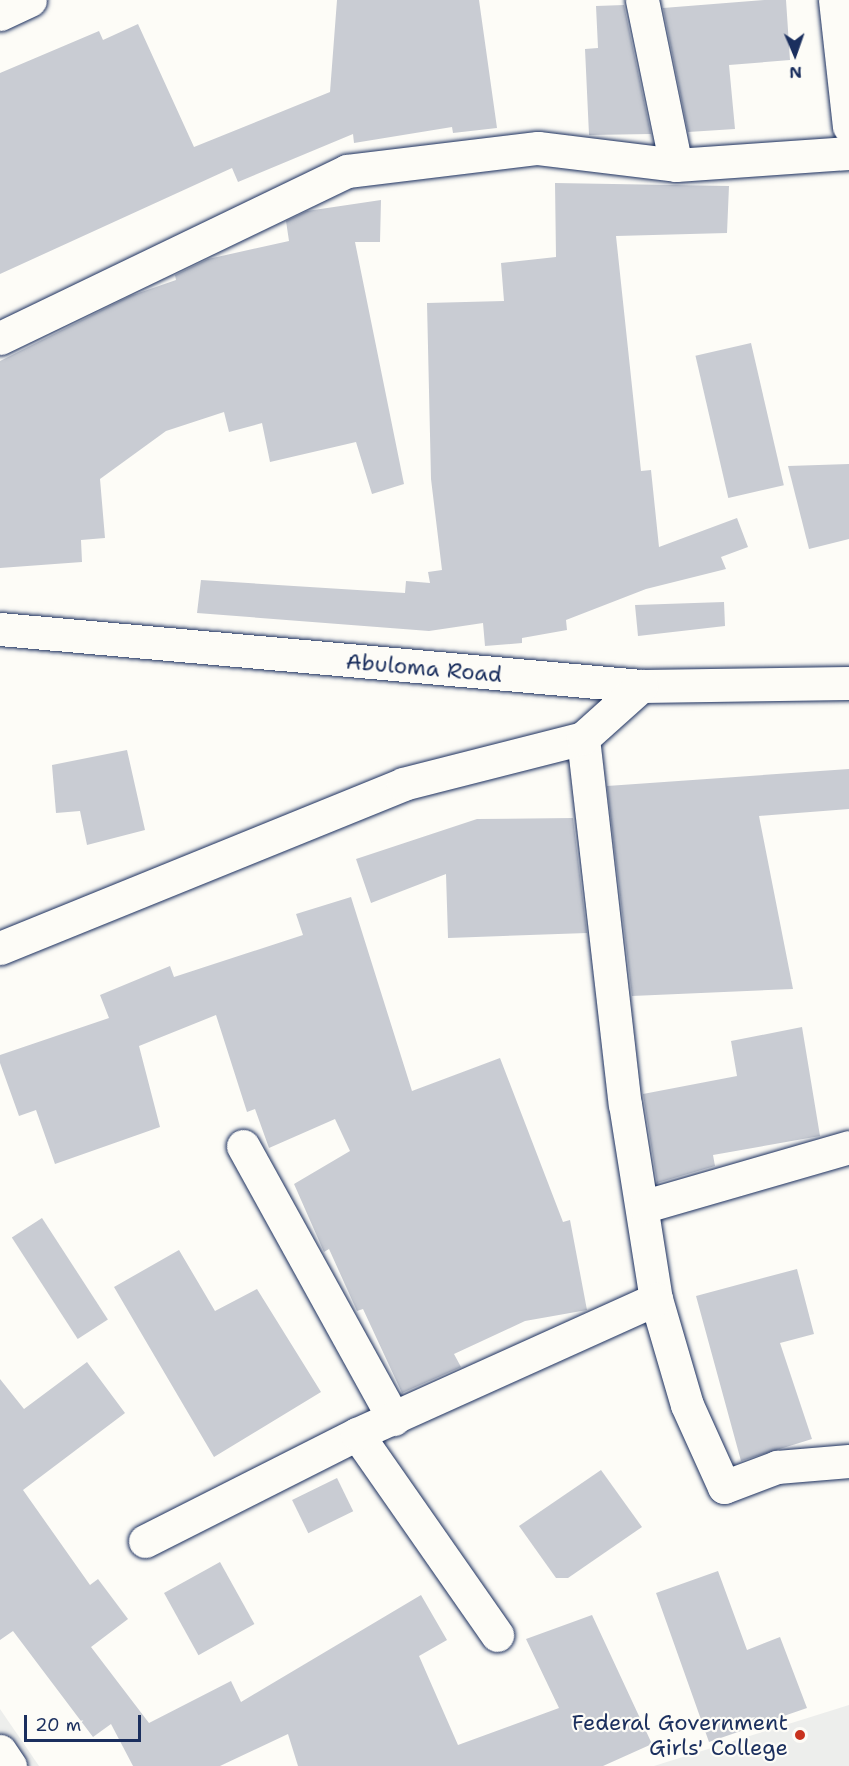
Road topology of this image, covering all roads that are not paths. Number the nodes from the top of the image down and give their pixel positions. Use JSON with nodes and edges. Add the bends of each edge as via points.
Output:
{"nodes":[{"id":1,"x":30,"y":0,"type":"edge"},
{"id":2,"x":642,"y":0,"type":"edge"},
{"id":3,"x":835,"y":0,"type":"edge"},
{"id":4,"x":0,"y":14,"type":"edge"},
{"id":5,"x":849,"y":126,"type":"edge"},
{"id":6,"x":849,"y":153,"type":"edge"},
{"id":7,"x":676,"y":165,"type":"junction"},
{"id":8,"x":0,"y":338,"type":"edge"},
{"id":9,"x":0,"y":629,"type":"edge"},
{"id":10,"x":849,"y":683,"type":"edge"},
{"id":11,"x":641,"y":686,"type":"junction"},
{"id":12,"x":584,"y":738,"type":"junction"},
{"id":13,"x":0,"y":948,"type":"edge"},
{"id":14,"x":243,"y":1146,"type":"dead end"},
{"id":15,"x":849,"y":1147,"type":"edge"},
{"id":16,"x":645,"y":1206,"type":"junction"},
{"id":17,"x":656,"y":1299,"type":"junction"},
{"id":18,"x":394,"y":1419,"type":"junction"},
{"id":19,"x":357,"y":1434,"type":"junction"},
{"id":20,"x":849,"y":1461,"type":"edge"},
{"id":21,"x":145,"y":1541,"type":"dead end"},
{"id":22,"x":497,"y":1635,"type":"dead end"},
{"id":23,"x":0,"y":1751,"type":"edge"},
{"id":24,"x":10,"y":1766,"type":"edge"}],
"edges":[{"from":1,"to":4,"type":"street"},
{"from":2,"to":7,"type":"street"},
{"from":3,"to":5,"type":"street"},
{"from":6,"to":7,"type":"street"},
{"from":7,"to":8,"type":"street","via":[[538,148],[347,171]]},
{"from":9,"to":11,"type":"street","name":"Abuloma Road"},
{"from":10,"to":11,"type":"street","name":"Abuloma Road"},
{"from":11,"to":12,"type":"street"},
{"from":12,"to":13,"type":"street","via":[[403,784]]},
{"from":12,"to":16,"type":"street","via":[[611,1006]]},
{"from":14,"to":18,"type":"street"},
{"from":15,"to":16,"type":"street"},
{"from":16,"to":17,"type":"street"},
{"from":17,"to":18,"type":"street"},
{"from":17,"to":20,"type":"street","via":[[687,1405],[724,1487],[777,1467]]},
{"from":18,"to":19,"type":"street"},
{"from":19,"to":21,"type":"street"},
{"from":19,"to":22,"type":"street"},
{"from":23,"to":24,"type":"street"}]}
